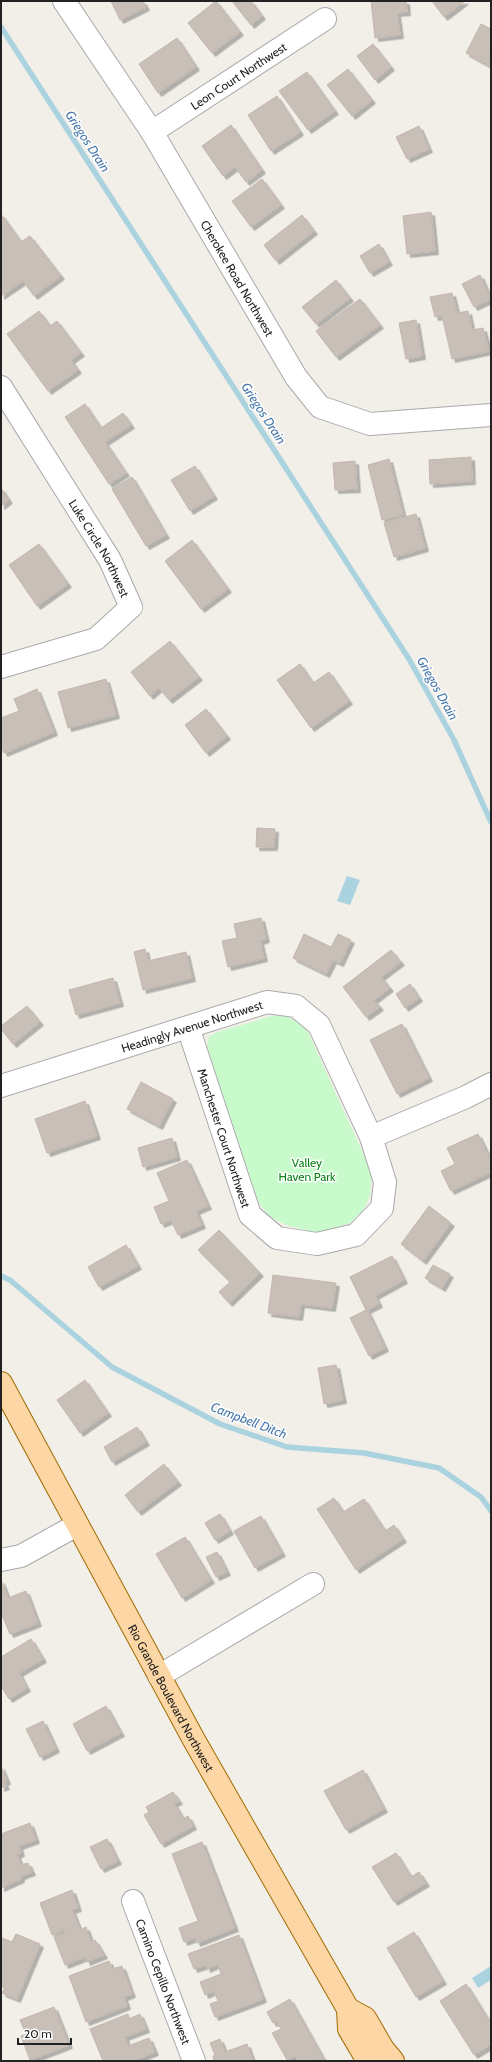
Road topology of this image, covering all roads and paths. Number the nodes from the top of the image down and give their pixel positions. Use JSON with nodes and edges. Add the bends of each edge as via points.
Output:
{"nodes":[{"id":1,"x":64,"y":1,"type":"edge"},
{"id":2,"x":325,"y":19,"type":"dead end"},
{"id":3,"x":152,"y":132,"type":"junction"},
{"id":4,"x":1,"y":387,"type":"edge"},
{"id":5,"x":491,"y":415,"type":"edge"},
{"id":6,"x":1,"y":667,"type":"edge"},
{"id":7,"x":188,"y":1027,"type":"junction"},
{"id":8,"x":491,"y":1084,"type":"edge"},
{"id":9,"x":1,"y":1086,"type":"edge"},
{"id":10,"x":371,"y":1136,"type":"junction"},
{"id":11,"x":1,"y":1384,"type":"edge"},
{"id":12,"x":77,"y":1525,"type":"junction"},
{"id":13,"x":1,"y":1560,"type":"edge"},
{"id":14,"x":313,"y":1584,"type":"dead end"},
{"id":15,"x":159,"y":1676,"type":"junction"},
{"id":16,"x":133,"y":1901,"type":"dead end"},
{"id":17,"x":348,"y":2009,"type":"junction"},
{"id":18,"x":194,"y":2061,"type":"edge"},
{"id":19,"x":368,"y":2061,"type":"edge"},
{"id":20,"x":393,"y":2061,"type":"edge"}],
"edges":[{"from":1,"to":3,"type":"street","name":"Cherokee Road Northwest"},
{"from":2,"to":3,"type":"street","name":"Leon Court Northwest"},
{"from":3,"to":5,"type":"street","name":"Cherokee Road Northwest","via":[[296,377],[320,407],[370,424]]},
{"from":4,"to":6,"type":"street","name":"Luke Circle Northwest","via":[[110,560],[131,608],[96,639]]},
{"from":7,"to":9,"type":"street","name":"Headingly Avenue Northwest"},
{"from":7,"to":10,"type":"street","name":"Headingly Avenue Northwest","via":[[267,1002],[296,1006],[319,1025]]},
{"from":7,"to":10,"type":"street","name":"Manchester Court Northwest","via":[[250,1215],[277,1238],[317,1244],[356,1235],[382,1208],[385,1182]]},
{"from":8,"to":10,"type":"street"},
{"from":11,"to":12,"type":"main road","name":"Rio Grande Boulevard Northwest"},
{"from":12,"to":13,"type":"street","via":[[21,1556]]},
{"from":12,"to":15,"type":"main road","name":"Rio Grande Boulevard Northwest"},
{"from":14,"to":15,"type":"street"},
{"from":15,"to":17,"type":"main road","name":"Rio Grande Boulevard Northwest"},
{"from":16,"to":18,"type":"street","name":"Camino Cepillo Northwest"},
{"from":17,"to":19,"type":"main road","via":[[349,2029]]},
{"from":17,"to":20,"type":"main road","via":[[365,2018]]}]}
